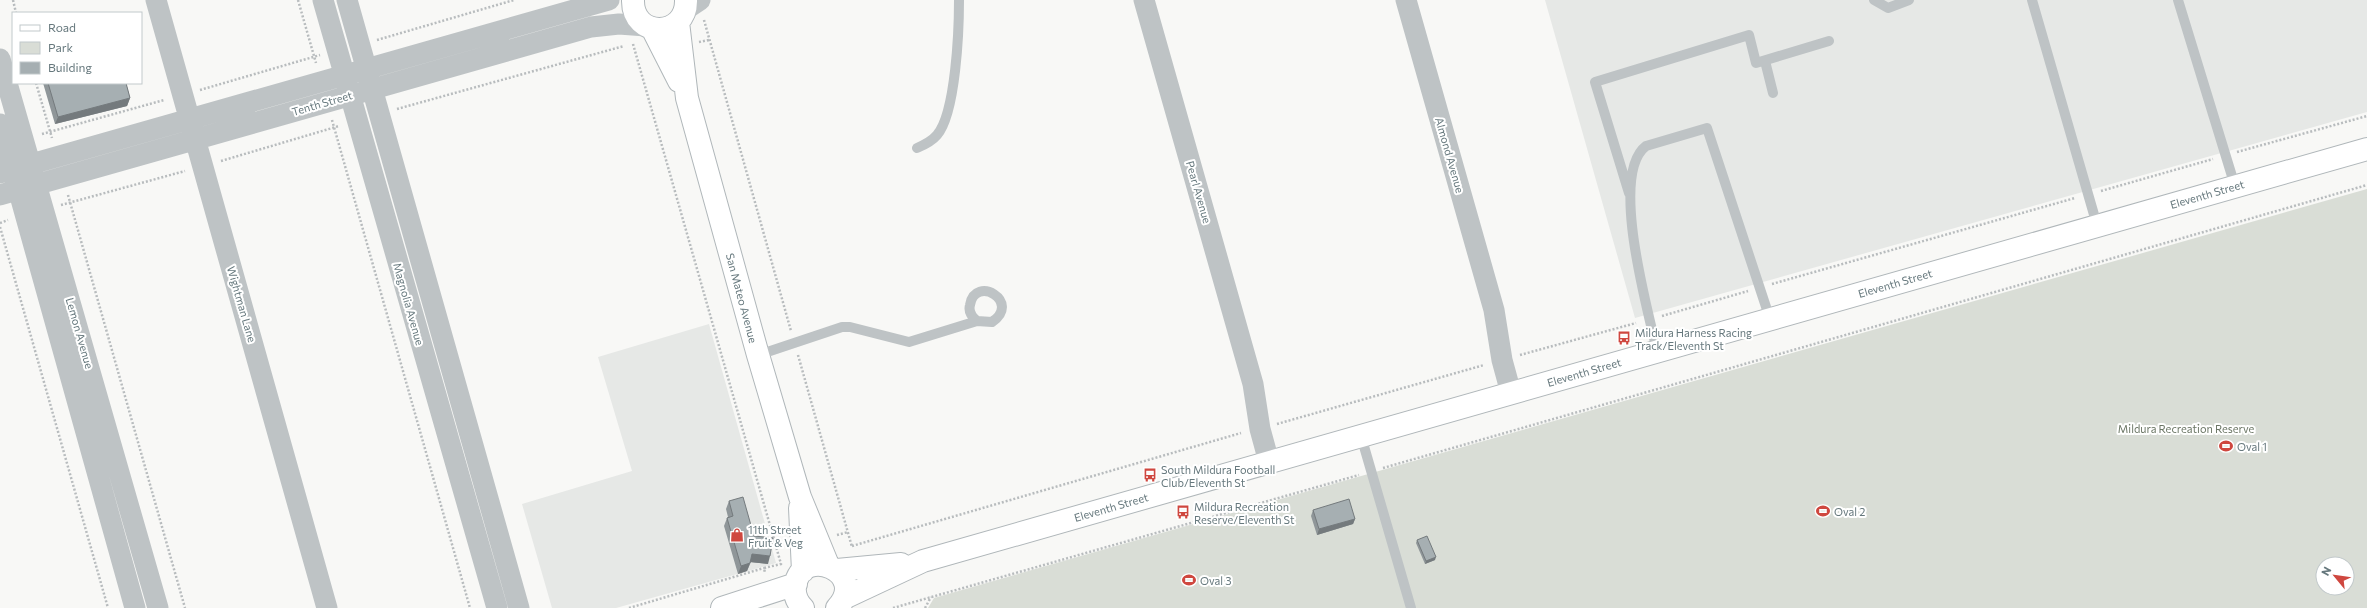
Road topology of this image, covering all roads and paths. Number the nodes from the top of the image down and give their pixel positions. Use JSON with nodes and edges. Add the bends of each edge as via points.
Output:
{"nodes":[{"id":1,"x":13,"y":0,"type":"edge"},
{"id":2,"x":156,"y":0,"type":"edge"},
{"id":3,"x":298,"y":0,"type":"edge"},
{"id":4,"x":323,"y":0,"type":"edge"},
{"id":5,"x":347,"y":0,"type":"edge"},
{"id":6,"x":514,"y":0,"type":"edge"},
{"id":7,"x":610,"y":0,"type":"edge"},
{"id":8,"x":633,"y":0,"type":"edge"},
{"id":9,"x":959,"y":0,"type":"edge"},
{"id":10,"x":1144,"y":0,"type":"edge"},
{"id":11,"x":1406,"y":0,"type":"edge"},
{"id":12,"x":1874,"y":0,"type":"edge"},
{"id":13,"x":1910,"y":0,"type":"edge"},
{"id":14,"x":2032,"y":0,"type":"edge"},
{"id":15,"x":2178,"y":0,"type":"edge"},
{"id":16,"x":687,"y":8,"type":"edge"},
{"id":17,"x":16,"y":12,"type":"edge"},
{"id":18,"x":704,"y":22,"type":"dead end"},
{"id":19,"x":619,"y":24,"type":"junction"},
{"id":20,"x":649,"y":27,"type":"junction"},
{"id":21,"x":1829,"y":41,"type":"dead end"},
{"id":22,"x":360,"y":44,"type":"junction"},
{"id":23,"x":624,"y":46,"type":"junction"},
{"id":24,"x":337,"y":51,"type":"junction"},
{"id":25,"x":314,"y":56,"type":"junction"},
{"id":26,"x":0,"y":58,"type":"edge"},
{"id":27,"x":1765,"y":61,"type":"junction"},
{"id":28,"x":370,"y":79,"type":"junction"},
{"id":29,"x":36,"y":84,"type":"edge"},
{"id":30,"x":347,"y":86,"type":"junction"},
{"id":31,"x":324,"y":92,"type":"junction"},
{"id":32,"x":1773,"y":93,"type":"dead end"},
{"id":33,"x":687,"y":98,"type":"junction"},
{"id":34,"x":380,"y":114,"type":"junction"},
{"id":35,"x":2367,"y":116,"type":"edge"},
{"id":36,"x":358,"y":120,"type":"junction"},
{"id":37,"x":0,"y":124,"type":"edge"},
{"id":38,"x":334,"y":128,"type":"junction"},
{"id":39,"x":192,"y":129,"type":"junction"},
{"id":40,"x":917,"y":148,"type":"dead end"},
{"id":41,"x":2365,"y":148,"type":"edge"},
{"id":42,"x":57,"y":156,"type":"junction"},
{"id":43,"x":2226,"y":156,"type":"junction"},
{"id":44,"x":203,"y":166,"type":"junction"},
{"id":45,"x":395,"y":167,"type":"junction"},
{"id":46,"x":15,"y":168,"type":"edge"},
{"id":47,"x":373,"y":173,"type":"junction"},
{"id":48,"x":63,"y":177,"type":"junction"},
{"id":49,"x":38,"y":184,"type":"junction"},
{"id":50,"x":2367,"y":185,"type":"edge"},
{"id":51,"x":2235,"y":186,"type":"junction"},
{"id":52,"x":9,"y":192,"type":"edge"},
{"id":53,"x":2088,"y":194,"type":"junction"},
{"id":54,"x":1631,"y":200,"type":"junction"},
{"id":55,"x":70,"y":202,"type":"junction"},
{"id":56,"x":44,"y":210,"type":"junction"},
{"id":57,"x":24,"y":215,"type":"junction"},
{"id":58,"x":410,"y":217,"type":"junction"},
{"id":59,"x":0,"y":223,"type":"edge"},
{"id":60,"x":387,"y":224,"type":"junction"},
{"id":61,"x":2097,"y":225,"type":"junction"},
{"id":62,"x":0,"y":228,"type":"edge"},
{"id":63,"x":425,"y":271,"type":"junction"},
{"id":64,"x":402,"y":278,"type":"junction"},
{"id":65,"x":1760,"y":288,"type":"junction"},
{"id":66,"x":1650,"y":319,"type":"junction"},
{"id":67,"x":1770,"y":319,"type":"junction"},
{"id":68,"x":977,"y":321,"type":"dead end"},
{"id":69,"x":439,"y":323,"type":"junction"},
{"id":70,"x":416,"y":329,"type":"junction"},
{"id":71,"x":794,"y":342,"type":"junction"},
{"id":72,"x":1657,"y":351,"type":"junction"},
{"id":73,"x":758,"y":355,"type":"junction"},
{"id":74,"x":1508,"y":358,"type":"junction"},
{"id":75,"x":1517,"y":391,"type":"junction"},
{"id":76,"x":461,"y":401,"type":"junction"},
{"id":77,"x":439,"y":407,"type":"junction"},
{"id":78,"x":1265,"y":427,"type":"junction"},
{"id":79,"x":1362,"y":436,"type":"junction"},
{"id":80,"x":1275,"y":460,"type":"junction"},
{"id":81,"x":1372,"y":471,"type":"junction"},
{"id":82,"x":482,"y":476,"type":"junction"},
{"id":83,"x":461,"y":482,"type":"junction"},
{"id":84,"x":800,"y":496,"type":"junction"},
{"id":85,"x":504,"y":555,"type":"junction"},
{"id":86,"x":483,"y":560,"type":"junction"},
{"id":87,"x":923,"y":561,"type":"junction"},
{"id":88,"x":781,"y":564,"type":"dead end"},
{"id":89,"x":764,"y":568,"type":"edge"},
{"id":90,"x":832,"y":568,"type":"junction"},
{"id":91,"x":799,"y":578,"type":"junction"},
{"id":92,"x":931,"y":596,"type":"junction"},
{"id":93,"x":841,"y":604,"type":"edge"},
{"id":94,"x":108,"y":608,"type":"edge"},
{"id":95,"x":135,"y":608,"type":"edge"},
{"id":96,"x":158,"y":608,"type":"edge"},
{"id":97,"x":185,"y":608,"type":"edge"},
{"id":98,"x":327,"y":608,"type":"edge"},
{"id":99,"x":470,"y":608,"type":"edge"},
{"id":100,"x":497,"y":608,"type":"edge"},
{"id":101,"x":519,"y":608,"type":"edge"},
{"id":102,"x":629,"y":608,"type":"edge"},
{"id":103,"x":722,"y":608,"type":"edge"},
{"id":104,"x":803,"y":608,"type":"edge"},
{"id":105,"x":893,"y":608,"type":"edge"},
{"id":106,"x":925,"y":608,"type":"edge"},
{"id":107,"x":1411,"y":608,"type":"edge"}],
"edges":[{"from":1,"to":17,"type":"path"},
{"from":2,"to":39,"type":"street","name":"Wightman Lane"},
{"from":3,"to":25,"type":"path"},
{"from":4,"to":24,"type":"street","name":"Magnolia Avenue"},
{"from":5,"to":22,"type":"street"},
{"from":6,"to":22,"type":"path"},
{"from":7,"to":28,"type":"street","name":"Tenth Street"},
{"from":8,"to":20,"type":"main road","name":"San Mateo Avenue","via":[[635,14]]},
{"from":9,"to":40,"type":"lane","via":[[957,52],[945,119],[937,135]]},
{"from":10,"to":78,"type":"street","name":"Pearl Avenue"},
{"from":11,"to":74,"type":"street","name":"Almond Avenue"},
{"from":12,"to":13,"type":"lane","via":[[1888,8]]},
{"from":14,"to":53,"type":"lane"},
{"from":15,"to":43,"type":"lane"},
{"from":16,"to":20,"type":"main road","via":[[666,28]]},
{"from":16,"to":33,"type":"main road","name":"San Mateo Avenue"},
{"from":18,"to":71,"type":"path"},
{"from":19,"to":20,"type":"street","name":"Tenth Street"},
{"from":19,"to":23,"type":"path"},
{"from":19,"to":28,"type":"street","name":"Tenth Street","via":[[586,28]]},
{"from":20,"to":33,"type":"main road","name":"San Mateo Avenue"},
{"from":21,"to":27,"type":"lane"},
{"from":22,"to":28,"type":"street"},
{"from":23,"to":34,"type":"path"},
{"from":23,"to":88,"type":"path","via":[[632,43],[637,57]]},
{"from":24,"to":25,"type":"path"},
{"from":24,"to":30,"type":"street","name":"Magnolia Avenue"},
{"from":25,"to":31,"type":"path"},
{"from":26,"to":46,"type":"street","name":"Lemon Avenue"},
{"from":27,"to":32,"type":"lane"},
{"from":27,"to":54,"type":"lane","via":[[1756,63],[1749,35],[1595,82]]},
{"from":28,"to":30,"type":"street","name":"Tenth Street"},
{"from":28,"to":34,"type":"street"},
{"from":29,"to":42,"type":"path"},
{"from":30,"to":31,"type":"street","name":"Tenth Street"},
{"from":30,"to":36,"type":"street","name":"Magnolia Avenue"},
{"from":31,"to":38,"type":"path"},
{"from":31,"to":39,"type":"street","name":"Tenth Street"},
{"from":33,"to":73,"type":"main road","name":"San Mateo Avenue"},
{"from":34,"to":45,"type":"street"},
{"from":35,"to":43,"type":"path"},
{"from":36,"to":38,"type":"path"},
{"from":36,"to":47,"type":"street","name":"Magnolia Avenue"},
{"from":37,"to":46,"type":"street","name":"Lemon Avenue"},
{"from":38,"to":44,"type":"path"},
{"from":38,"to":99,"type":"path"},
{"from":39,"to":42,"type":"street","name":"Tenth Street"},
{"from":39,"to":44,"type":"street","name":"Wightman Lane"},
{"from":39,"to":48,"type":"street","name":"Tenth Street"},
{"from":41,"to":51,"type":"main road","name":"Eleventh Street"},
{"from":42,"to":46,"type":"street","name":"Tenth Street"},
{"from":43,"to":51,"type":"lane"},
{"from":43,"to":53,"type":"path"},
{"from":44,"to":55,"type":"path"},
{"from":44,"to":98,"type":"street","name":"Wightman Lane"},
{"from":45,"to":47,"type":"street"},
{"from":45,"to":58,"type":"street"},
{"from":46,"to":49,"type":"street","name":"Lemon Avenue"},
{"from":46,"to":52,"type":"street","name":"Lemon Avenue"},
{"from":47,"to":60,"type":"street","name":"Magnolia Avenue"},
{"from":48,"to":49,"type":"street","name":"Tenth Street"},
{"from":48,"to":55,"type":"path"},
{"from":49,"to":52,"type":"street","name":"Tenth Street"},
{"from":49,"to":56,"type":"street","name":"Lemon Avenue"},
{"from":50,"to":81,"type":"path"},
{"from":51,"to":61,"type":"main road","name":"Eleventh Street"},
{"from":52,"to":57,"type":"street","name":"Lemon Avenue"},
{"from":53,"to":61,"type":"lane"},
{"from":53,"to":65,"type":"path"},
{"from":54,"to":65,"type":"lane","via":[[1634,163],[1638,152],[1646,146],[1707,128]]},
{"from":54,"to":66,"type":"lane","via":[[1633,241]]},
{"from":55,"to":56,"type":"path"},
{"from":55,"to":97,"type":"path"},
{"from":56,"to":96,"type":"street","name":"Lemon Avenue"},
{"from":57,"to":59,"type":"path"},
{"from":57,"to":95,"type":"street","name":"Lemon Avenue"},
{"from":58,"to":60,"type":"street"},
{"from":58,"to":63,"type":"street"},
{"from":60,"to":64,"type":"street","name":"Magnolia Avenue"},
{"from":61,"to":67,"type":"main road","name":"Eleventh Street"},
{"from":62,"to":94,"type":"path"},
{"from":63,"to":64,"type":"street"},
{"from":63,"to":69,"type":"street"},
{"from":64,"to":70,"type":"street","name":"Magnolia Avenue"},
{"from":65,"to":66,"type":"path"},
{"from":65,"to":67,"type":"lane"},
{"from":66,"to":72,"type":"lane"},
{"from":66,"to":74,"type":"path"},
{"from":67,"to":72,"type":"main road","name":"Eleventh Street"},
{"from":68,"to":71,"type":"lane","via":[[909,342],[842,327]]},
{"from":69,"to":70,"type":"street"},
{"from":69,"to":76,"type":"street"},
{"from":70,"to":77,"type":"street","name":"Magnolia Avenue"},
{"from":71,"to":73,"type":"lane"},
{"from":71,"to":78,"type":"path","via":[[852,546]]},
{"from":72,"to":75,"type":"main road","name":"Eleventh Street"},
{"from":73,"to":84,"type":"main road","name":"San Mateo Avenue"},
{"from":74,"to":75,"type":"street","name":"Almond Avenue"},
{"from":74,"to":78,"type":"path"},
{"from":75,"to":79,"type":"main road","name":"Eleventh Street"},
{"from":76,"to":77,"type":"street"},
{"from":76,"to":82,"type":"street"},
{"from":77,"to":83,"type":"street","name":"Magnolia Avenue"},
{"from":78,"to":80,"type":"street","name":"Pearl Avenue"},
{"from":79,"to":80,"type":"main road","name":"Eleventh Street"},
{"from":79,"to":81,"type":"lane"},
{"from":80,"to":87,"type":"main road","name":"Eleventh Street"},
{"from":81,"to":92,"type":"path"},
{"from":81,"to":107,"type":"lane"},
{"from":82,"to":83,"type":"street"},
{"from":82,"to":85,"type":"street"},
{"from":83,"to":86,"type":"street","name":"Magnolia Avenue"},
{"from":84,"to":90,"type":"main road","name":"San Mateo Avenue"},
{"from":84,"to":91,"type":"main road","name":"San Mateo Avenue"},
{"from":85,"to":86,"type":"street"},
{"from":85,"to":101,"type":"street"},
{"from":86,"to":100,"type":"street","name":"Magnolia Avenue"},
{"from":87,"to":90,"type":"main road","name":"Eleventh Street"},
{"from":87,"to":93,"type":"main road","name":"Eleventh Street"},
{"from":89,"to":102,"type":"path"},
{"from":90,"to":91,"type":"main road","name":"Eleventh Street","via":[[815,565]]},
{"from":90,"to":93,"type":"main road","name":"San Mateo Avenue","via":[[845,583]]},
{"from":91,"to":103,"type":"main road"},
{"from":91,"to":104,"type":"main road","name":"San Mateo Avenue","via":[[797,599]]},
{"from":92,"to":105,"type":"path"},
{"from":92,"to":106,"type":"path"}]}
